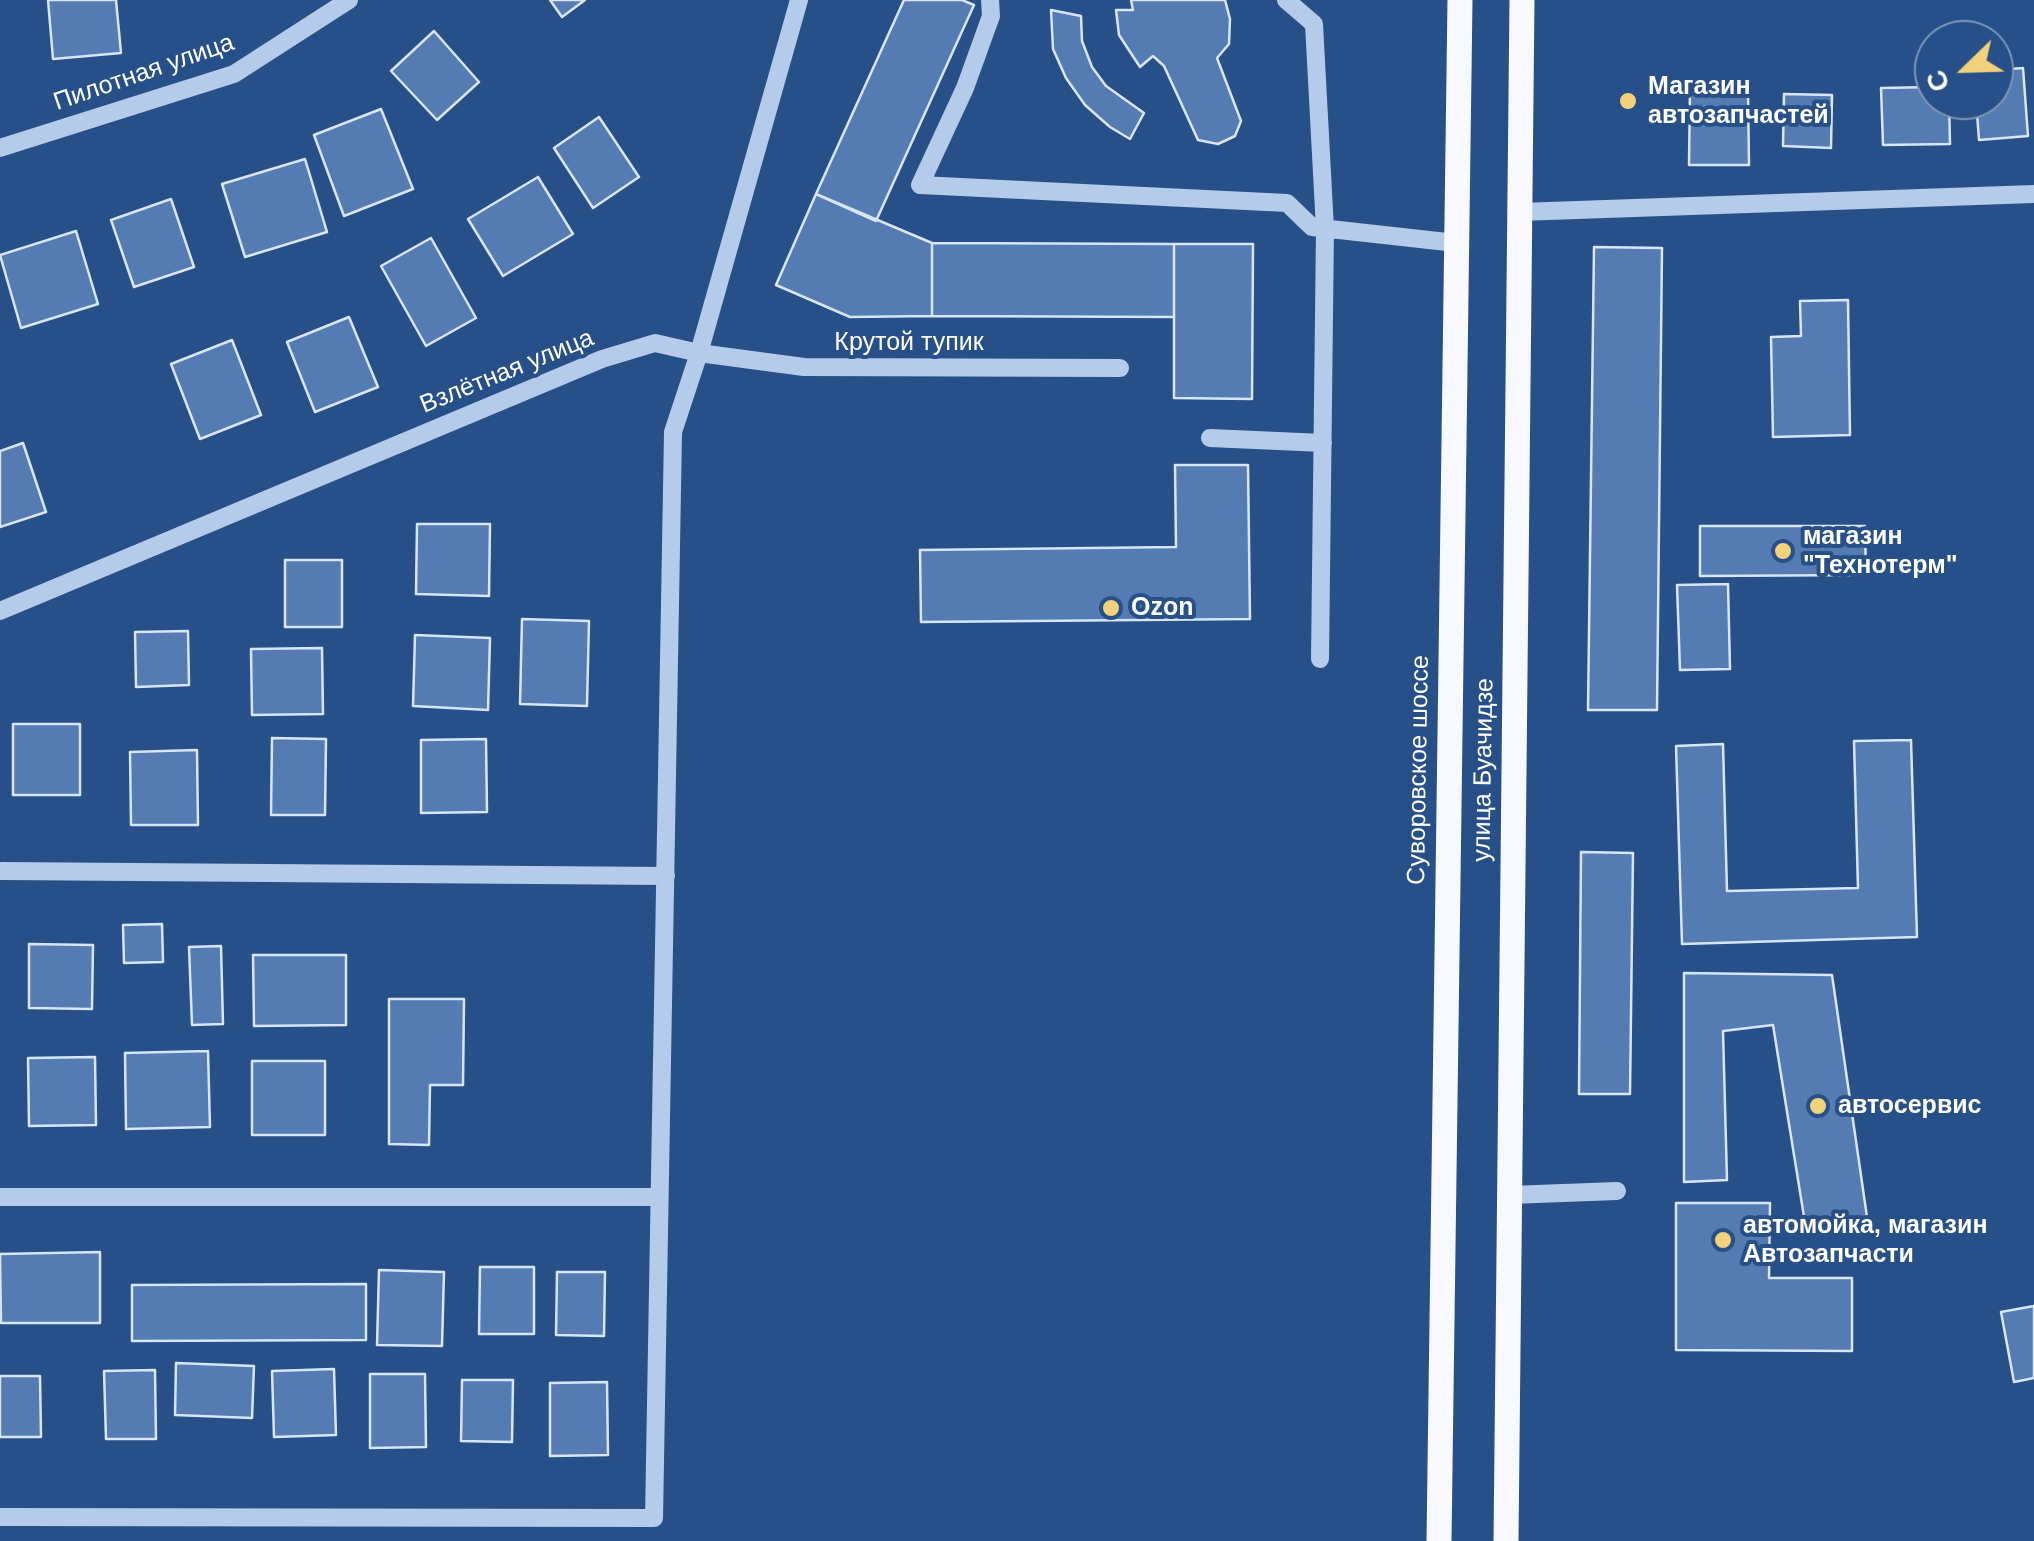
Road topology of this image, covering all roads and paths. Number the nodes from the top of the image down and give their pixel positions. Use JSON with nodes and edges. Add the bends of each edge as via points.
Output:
{"nodes":[{"id":1,"x":349,"y":0,"type":"edge"},
{"id":2,"x":799,"y":0,"type":"edge"},
{"id":3,"x":990,"y":0,"type":"edge"},
{"id":4,"x":1286,"y":0,"type":"edge"},
{"id":5,"x":1460,"y":0,"type":"edge"},
{"id":6,"x":1522,"y":0,"type":"edge"},
{"id":7,"x":0,"y":148,"type":"edge"},
{"id":8,"x":2034,"y":194,"type":"edge"},
{"id":9,"x":1520,"y":212,"type":"junction"},
{"id":10,"x":1325,"y":229,"type":"junction"},
{"id":11,"x":1456,"y":243,"type":"junction"},
{"id":12,"x":699,"y":353,"type":"junction"},
{"id":13,"x":1120,"y":368,"type":"dead end"},
{"id":14,"x":1210,"y":438,"type":"dead end"},
{"id":15,"x":1322,"y":443,"type":"junction"},
{"id":16,"x":0,"y":611,"type":"edge"},
{"id":17,"x":1320,"y":659,"type":"dead end"},
{"id":18,"x":2,"y":871,"type":"edge"},
{"id":19,"x":666,"y":876,"type":"junction"},
{"id":20,"x":1617,"y":1191,"type":"dead end"},
{"id":21,"x":1510,"y":1195,"type":"junction"},
{"id":22,"x":0,"y":1196,"type":"edge"},
{"id":23,"x":658,"y":1197,"type":"junction"},
{"id":24,"x":0,"y":1517,"type":"edge"},
{"id":25,"x":1439,"y":1541,"type":"edge"},
{"id":26,"x":1506,"y":1541,"type":"edge"}],
"edges":[{"from":1,"to":7,"type":"street","name":"Пилотная улица","via":[[234,74]]},
{"from":2,"to":12,"type":"street"},
{"from":3,"to":10,"type":"street","via":[[991,16],[965,88],[920,185],[1287,203],[1312,227]]},
{"from":4,"to":10,"type":"street","via":[[1314,24]]},
{"from":5,"to":11,"type":"main road","name":"Суворовское шоссе"},
{"from":6,"to":9,"type":"main road","name":"улица Буачидзе"},
{"from":8,"to":9,"type":"street"},
{"from":9,"to":21,"type":"main road","name":"улица Буачидзе"},
{"from":10,"to":11,"type":"street"},
{"from":10,"to":15,"type":"street"},
{"from":11,"to":25,"type":"main road","name":"Суворовское шоссе"},
{"from":12,"to":13,"type":"street","name":"Крутой тупик","via":[[804,368]]},
{"from":12,"to":16,"type":"street","name":"Взлётная улица","via":[[655,343],[602,359]]},
{"from":12,"to":19,"type":"street","via":[[673,432]]},
{"from":14,"to":15,"type":"street"},
{"from":15,"to":17,"type":"street"},
{"from":18,"to":19,"type":"street"},
{"from":19,"to":23,"type":"street"},
{"from":20,"to":21,"type":"street"},
{"from":21,"to":26,"type":"main road","name":"улица Буачидзе"},
{"from":22,"to":23,"type":"street"},
{"from":23,"to":24,"type":"street","via":[[654,1518]]}]}
